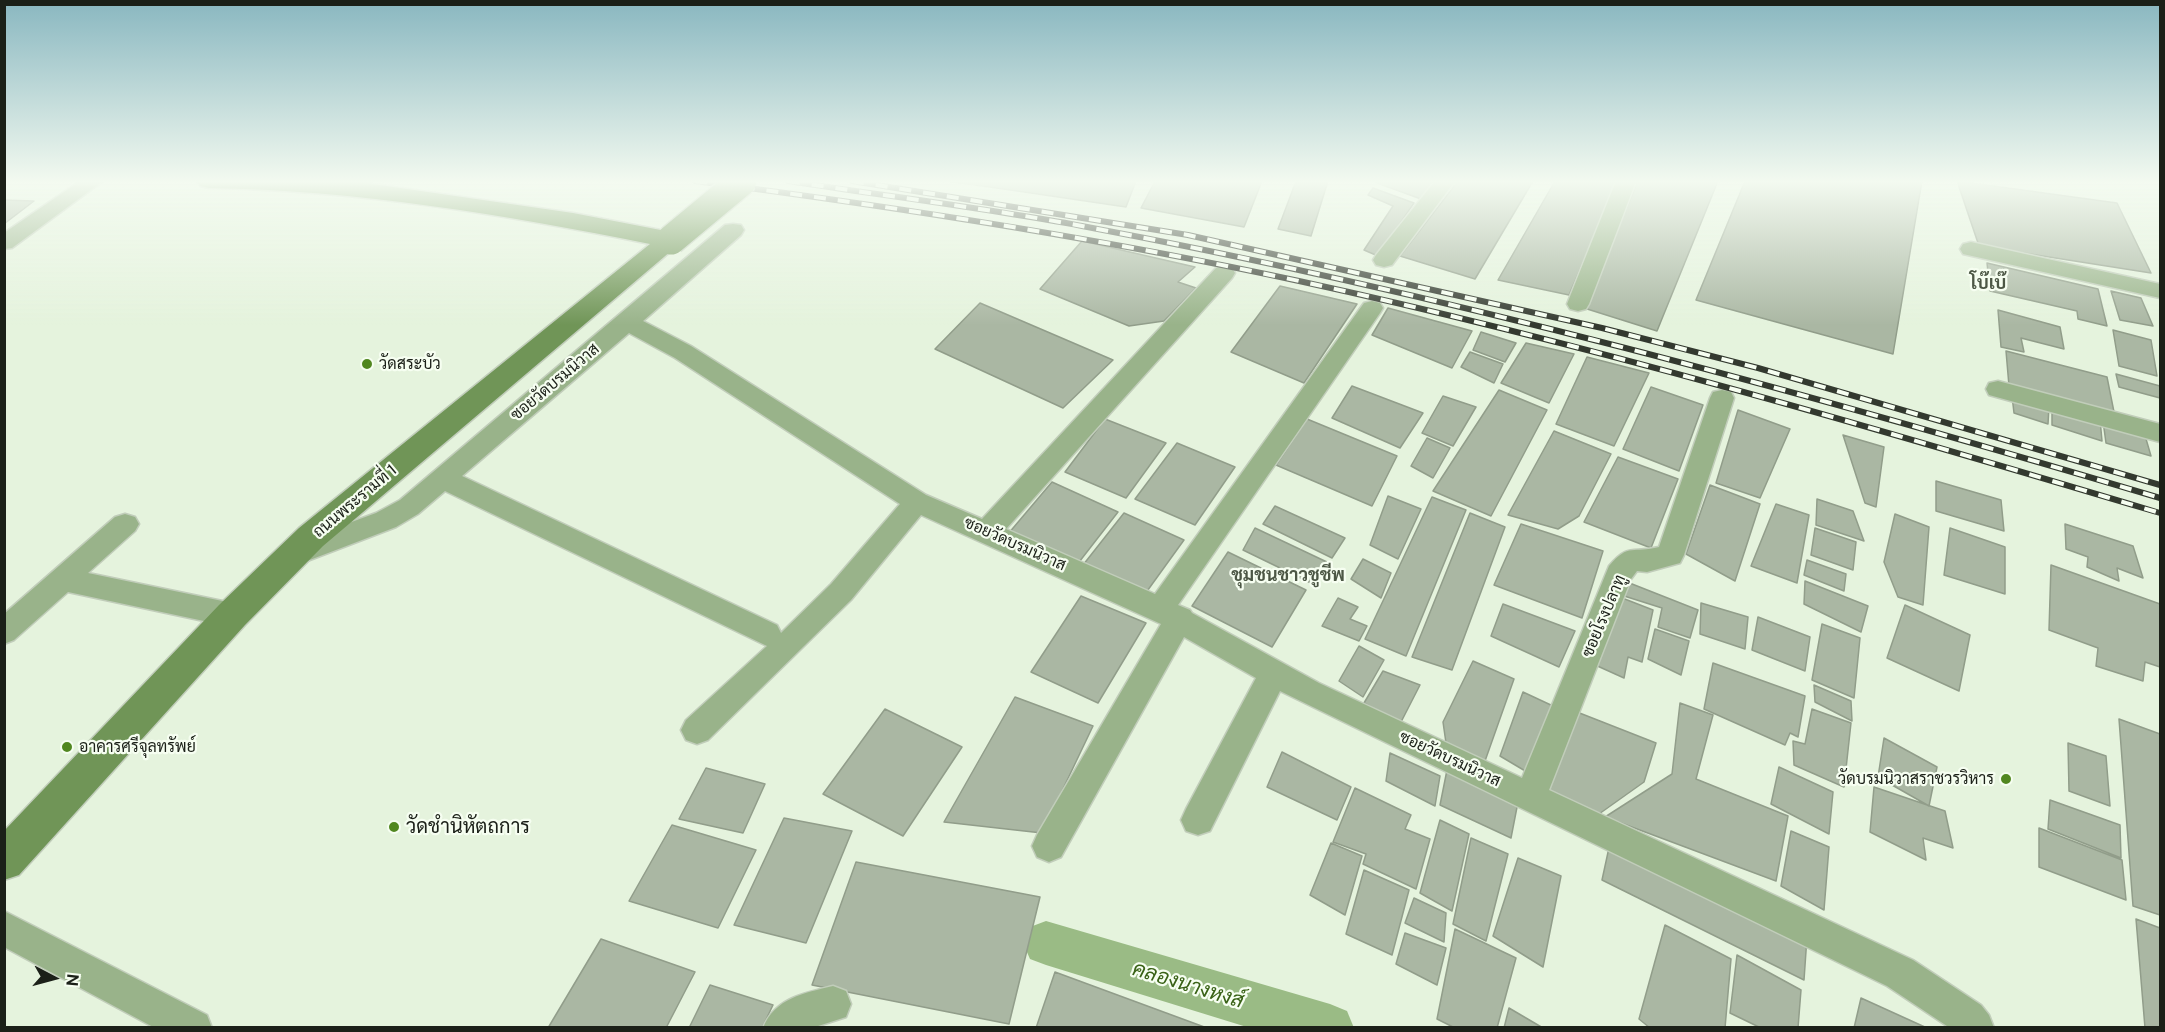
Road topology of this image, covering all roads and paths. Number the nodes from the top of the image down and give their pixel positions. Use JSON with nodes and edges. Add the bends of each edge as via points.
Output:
{"nodes":[{"id":1,"x":24,"y":229,"type":"edge"},
{"id":2,"x":615,"y":229,"type":"edge"},
{"id":3,"x":684,"y":229,"type":"edge"},
{"id":4,"x":1407,"y":229,"type":"edge"},
{"id":5,"x":1607,"y":229,"type":"edge"},
{"id":6,"x":734,"y":230,"type":"dead end"},
{"id":7,"x":671,"y":240,"type":"junction"},
{"id":8,"x":4,"y":243,"type":"edge"},
{"id":9,"x":1971,"y":249,"type":"dead end"},
{"id":10,"x":1384,"y":260,"type":"dead end"},
{"id":11,"x":1224,"y":273,"type":"dead end"},
{"id":12,"x":2160,"y":291,"type":"edge"},
{"id":13,"x":1578,"y":304,"type":"dead end"},
{"id":14,"x":1372,"y":308,"type":"dead end"},
{"id":15,"x":627,"y":322,"type":"junction"},
{"id":16,"x":1998,"y":389,"type":"dead end"},
{"id":17,"x":1722,"y":398,"type":"dead end"},
{"id":18,"x":2160,"y":433,"type":"edge"},
{"id":19,"x":442,"y":478,"type":"junction"},
{"id":20,"x":917,"y":502,"type":"junction"},
{"id":21,"x":125,"y":524,"type":"dead end"},
{"id":22,"x":988,"y":531,"type":"junction"},
{"id":23,"x":292,"y":556,"type":"junction"},
{"id":24,"x":61,"y":579,"type":"junction"},
{"id":25,"x":1170,"y":613,"type":"junction"},
{"id":26,"x":232,"y":615,"type":"junction"},
{"id":27,"x":4,"y":632,"type":"edge"},
{"id":28,"x":767,"y":634,"type":"dead end"},
{"id":29,"x":1274,"y":672,"type":"junction"},
{"id":30,"x":697,"y":730,"type":"dead end"},
{"id":31,"x":1530,"y":797,"type":"junction"},
{"id":32,"x":1198,"y":820,"type":"dead end"},
{"id":33,"x":1049,"y":846,"type":"dead end"},
{"id":34,"x":4,"y":861,"type":"edge"},
{"id":35,"x":4,"y":928,"type":"edge"},
{"id":36,"x":833,"y":1004,"type":"dead end"},
{"id":37,"x":194,"y":1028,"type":"edge"},
{"id":38,"x":781,"y":1028,"type":"edge"},
{"id":39,"x":1976,"y":1028,"type":"edge"}],
"edges":[{"from":1,"to":8,"type":"street"},
{"from":2,"to":7,"type":"main road"},
{"from":3,"to":7,"type":"main road","name":"ถนนพระรามที่ 1","bridge":true},
{"from":4,"to":10,"type":"street"},
{"from":5,"to":13,"type":"street"},
{"from":6,"to":15,"type":"street"},
{"from":7,"to":23,"type":"main road","name":"ถนนพระรามที่ 1","via":[[328,522]]},
{"from":9,"to":12,"type":"street"},
{"from":11,"to":22,"type":"street"},
{"from":14,"to":25,"type":"street"},
{"from":15,"to":19,"type":"street","name":"ซอยวัดบรมนิวาส"},
{"from":15,"to":20,"type":"street","name":"ซอยวัดบรมนิวาส","via":[[683,352]]},
{"from":16,"to":18,"type":"street"},
{"from":17,"to":31,"type":"street","name":"ซอยโรงปลาทู","via":[[1670,555],[1647,561],[1630,560],[1619,574]]},
{"from":19,"to":23,"type":"street","name":"ซอยวัดบรมนิวาส","via":[[409,507],[386,520]]},
{"from":19,"to":28,"type":"street"},
{"from":20,"to":22,"type":"street","name":"ซอยวัดบรมนิวาส"},
{"from":20,"to":30,"type":"street","via":[[841,592]]},
{"from":21,"to":24,"type":"street"},
{"from":22,"to":25,"type":"street","name":"ซอยวัดบรมนิวาส"},
{"from":23,"to":26,"type":"main road","name":"ถนนพระรามที่ 1"},
{"from":24,"to":26,"type":"street"},
{"from":24,"to":27,"type":"street"},
{"from":25,"to":29,"type":"street","name":"ซอยวัดบรมนิวาส"},
{"from":25,"to":33,"type":"street"},
{"from":26,"to":34,"type":"main road","name":"ถนนพระรามที่ 1"},
{"from":29,"to":31,"type":"street","name":"ซอยวัดบรมนิวาส","via":[[1308,692]]},
{"from":29,"to":32,"type":"street"},
{"from":31,"to":39,"type":"street","name":"ซอยวัดบรมนิวาส","via":[[1900,973],[1968,1018]]},
{"from":35,"to":37,"type":"street"},
{"from":36,"to":38,"type":"street","via":[[799,1013]]}]}
